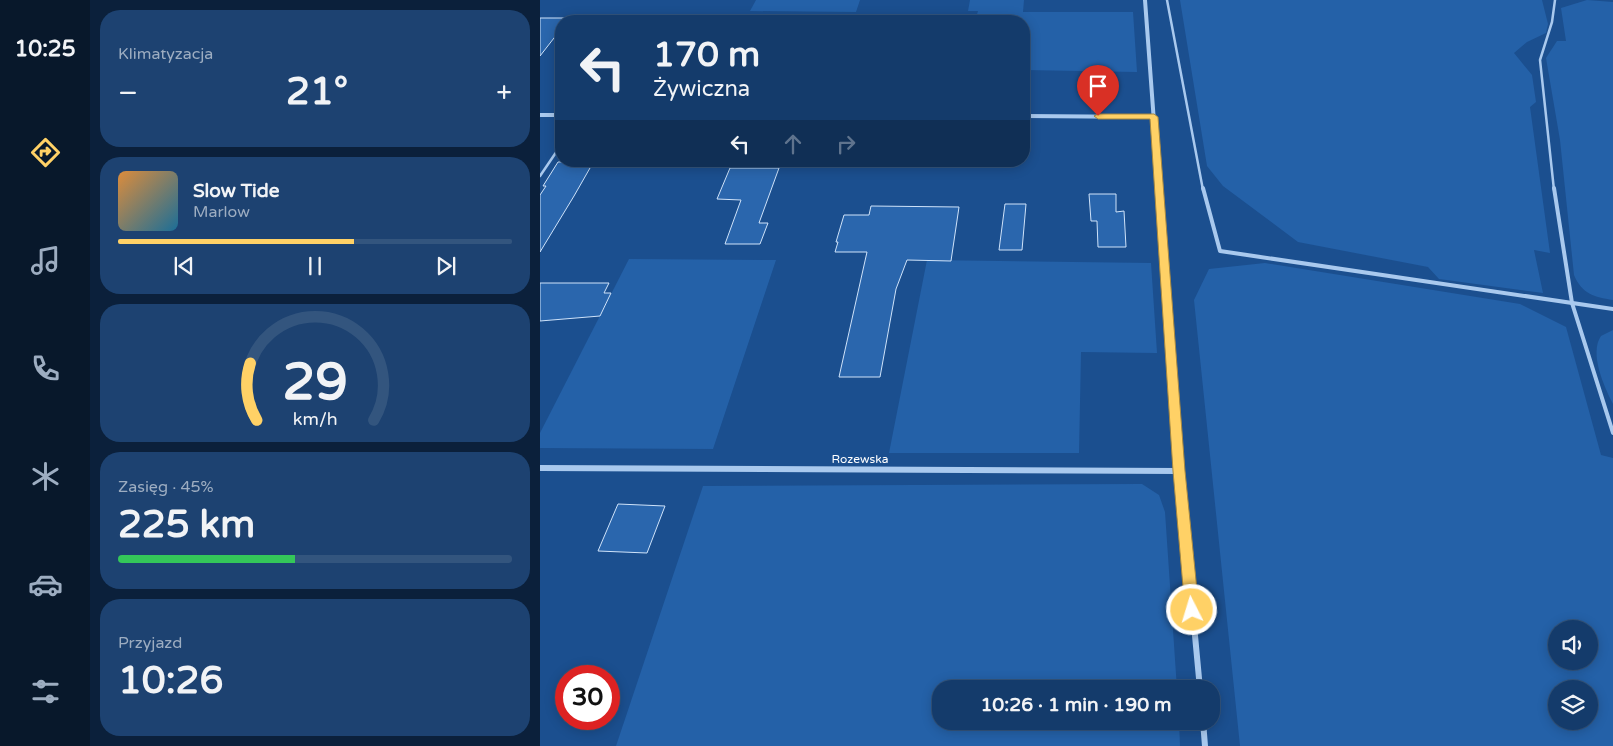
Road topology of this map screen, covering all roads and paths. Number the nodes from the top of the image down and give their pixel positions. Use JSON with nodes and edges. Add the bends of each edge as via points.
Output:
{"nodes":[{"id":1,"x":1145,"y":0,"type":"edge"},
{"id":2,"x":1167,"y":0,"type":"edge"},
{"id":3,"x":1555,"y":0,"type":"edge"},
{"id":4,"x":540,"y":115,"type":"edge"},
{"id":5,"x":555,"y":115,"type":"edge"},
{"id":6,"x":1030,"y":116,"type":"edge"},
{"id":7,"x":1154,"y":117,"type":"junction"},
{"id":8,"x":555,"y":153,"type":"edge"},
{"id":9,"x":540,"y":176,"type":"edge"},
{"id":10,"x":1572,"y":303,"type":"junction"},
{"id":11,"x":1613,"y":309,"type":"edge"},
{"id":12,"x":1613,"y":432,"type":"edge"},
{"id":13,"x":540,"y":468,"type":"edge"},
{"id":14,"x":1179,"y":471,"type":"junction"},
{"id":15,"x":1199,"y":680,"type":"edge"},
{"id":16,"x":1204,"y":730,"type":"edge"},
{"id":17,"x":1205,"y":746,"type":"edge"}],
"edges":[{"from":1,"to":7,"type":"street"},
{"from":2,"to":10,"type":"lane","via":[[1206,207],[1220,251]]},
{"from":3,"to":10,"type":"lane","via":[[1540,60],[1550,162]]},
{"from":4,"to":5,"type":"street"},
{"from":6,"to":7,"type":"street"},
{"from":7,"to":14,"type":"street"},
{"from":8,"to":9,"type":"lane"},
{"from":10,"to":11,"type":"lane"},
{"from":10,"to":12,"type":"lane"},
{"from":13,"to":14,"type":"street","name":"Rozewska"},
{"from":14,"to":15,"type":"street"},
{"from":16,"to":17,"type":"street"}]}
